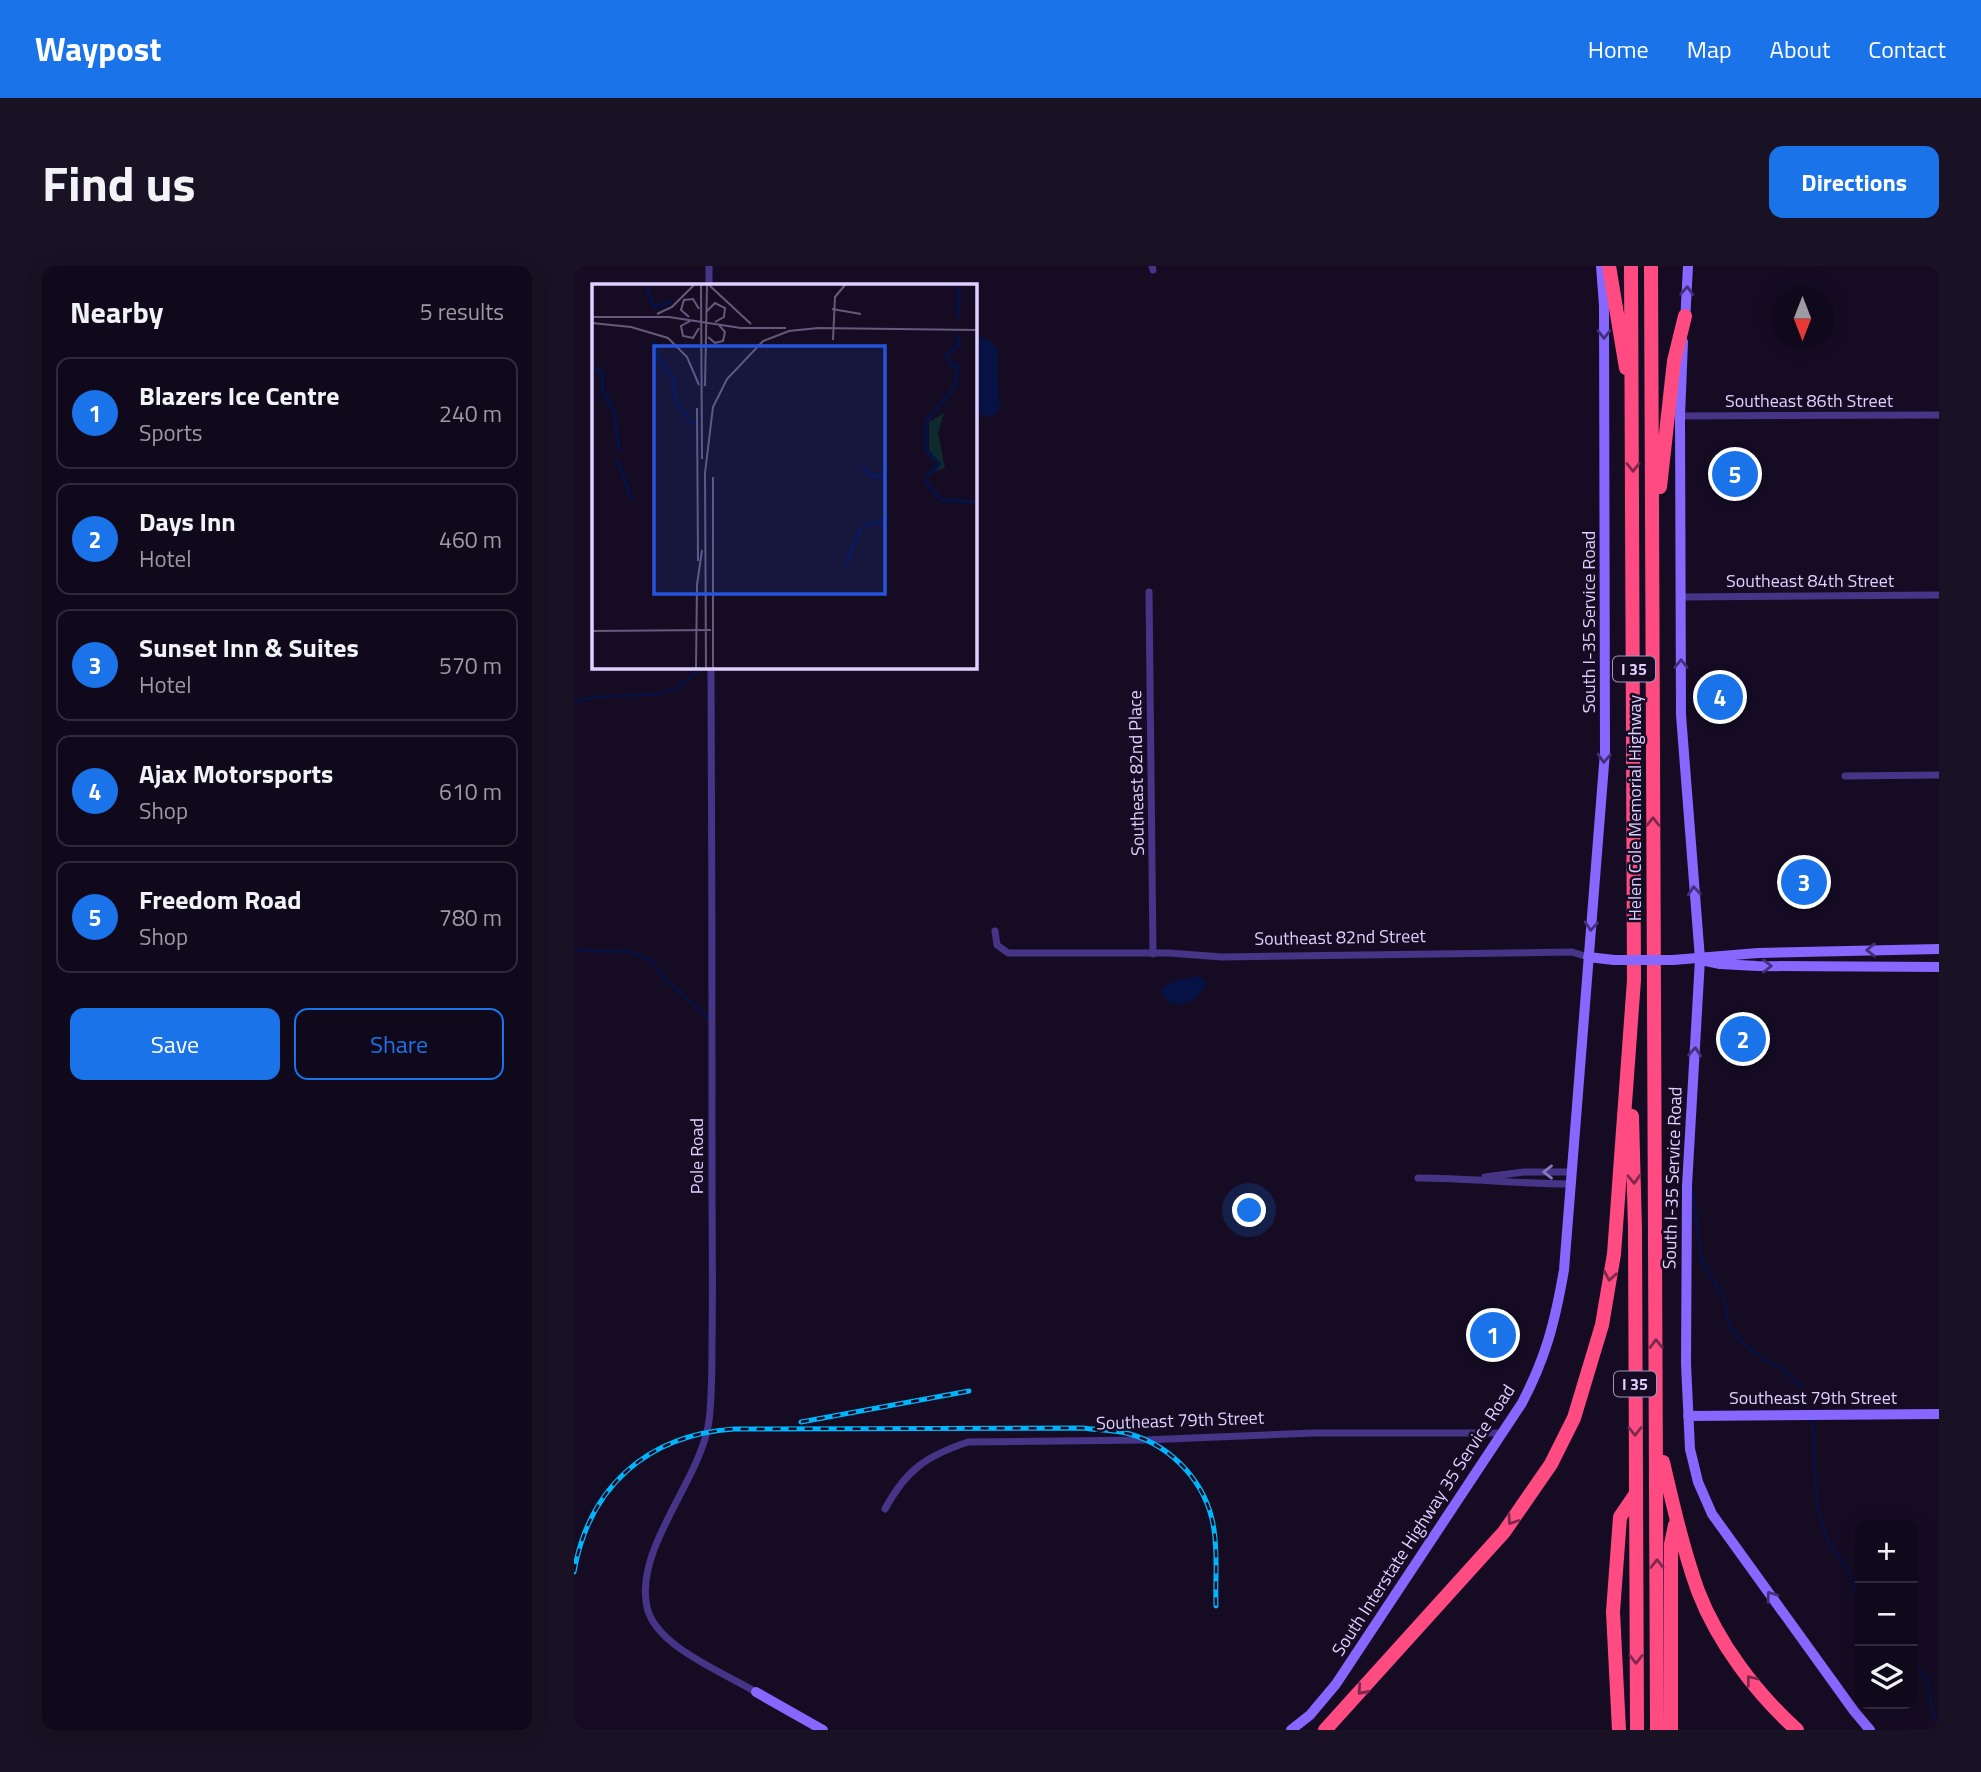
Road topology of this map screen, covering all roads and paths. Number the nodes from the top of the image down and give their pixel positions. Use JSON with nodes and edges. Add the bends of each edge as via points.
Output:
{"nodes":[{"id":1,"x":709,"y":266,"type":"edge"},
{"id":2,"x":1601,"y":266,"type":"edge"},
{"id":3,"x":1608,"y":266,"type":"edge"},
{"id":4,"x":1631,"y":266,"type":"edge"},
{"id":5,"x":1651,"y":266,"type":"edge"},
{"id":6,"x":1688,"y":266,"type":"edge"},
{"id":7,"x":709,"y":284,"type":"edge"},
{"id":8,"x":1685,"y":316,"type":"junction"},
{"id":9,"x":1632,"y":399,"type":"junction"},
{"id":10,"x":1939,"y":415,"type":"edge"},
{"id":11,"x":1680,"y":416,"type":"junction"},
{"id":12,"x":1652,"y":551,"type":"junction"},
{"id":13,"x":1149,"y":592,"type":"dead end"},
{"id":14,"x":1939,"y":595,"type":"edge"},
{"id":15,"x":1680,"y":597,"type":"junction"},
{"id":16,"x":710,"y":668,"type":"edge"},
{"id":17,"x":1939,"y":775,"type":"edge"},
{"id":18,"x":1845,"y":776,"type":"dead end"},
{"id":19,"x":995,"y":931,"type":"dead end"},
{"id":20,"x":1939,"y":950,"type":"edge"},
{"id":21,"x":1153,"y":954,"type":"junction"},
{"id":22,"x":1588,"y":957,"type":"junction"},
{"id":23,"x":1700,"y":959,"type":"junction"},
{"id":24,"x":1939,"y":967,"type":"edge"},
{"id":25,"x":1630,"y":1037,"type":"junction"},
{"id":26,"x":1418,"y":1178,"type":"dead end"},
{"id":27,"x":1473,"y":1178,"type":"junction"},
{"id":28,"x":1571,"y":1178,"type":"junction"},
{"id":29,"x":1564,"y":1270,"type":"joint"},
{"id":30,"x":1939,"y":1414,"type":"edge"},
{"id":31,"x":1688,"y":1416,"type":"junction"},
{"id":32,"x":1503,"y":1433,"type":"junction"},
{"id":33,"x":1657,"y":1436,"type":"junction"},
{"id":34,"x":1635,"y":1495,"type":"junction"},
{"id":35,"x":885,"y":1509,"type":"dead end"},
{"id":36,"x":1676,"y":1518,"type":"junction"},
{"id":37,"x":756,"y":1692,"type":"joint"},
{"id":38,"x":823,"y":1730,"type":"edge"},
{"id":39,"x":1291,"y":1730,"type":"edge"},
{"id":40,"x":1325,"y":1730,"type":"edge"},
{"id":41,"x":1619,"y":1730,"type":"edge"},
{"id":42,"x":1637,"y":1730,"type":"edge"},
{"id":43,"x":1657,"y":1730,"type":"edge"},
{"id":44,"x":1671,"y":1730,"type":"edge"},
{"id":45,"x":1797,"y":1730,"type":"edge"},
{"id":46,"x":1870,"y":1730,"type":"edge"}],
"edges":[{"from":1,"to":7,"type":"street"},
{"from":2,"to":22,"type":"street","name":"South I-35 Service Road","one_way":true,"via":[[1605,738]]},
{"from":3,"to":9,"type":"highway"},
{"from":4,"to":9,"type":"highway","name":"Helen Cole Memorial Highway","number":"I 35"},
{"from":5,"to":12,"type":"highway","name":"Helen Cole Memorial Highway","number":"I 35"},
{"from":8,"to":6,"type":"street","one_way":true},
{"from":8,"to":11,"type":"street"},
{"from":8,"to":12,"type":"highway","via":[[1674,361]]},
{"from":9,"to":25,"type":"highway","name":"Helen Cole Memorial Highway","number":"I 35","one_way":true,"via":[[1634,980]]},
{"from":10,"to":11,"type":"street","name":"Southeast 86th Street"},
{"from":11,"to":15,"type":"street"},
{"from":33,"to":12,"type":"highway","name":"Helen Cole Memorial Highway","number":"I 35","one_way":true},
{"from":13,"to":21,"type":"street","name":"Southeast 82nd Place"},
{"from":14,"to":15,"type":"street","name":"Southeast 84th Street"},
{"from":23,"to":15,"type":"street","name":"South I-35 Service Road","one_way":true,"via":[[1682,746]]},
{"from":16,"to":37,"type":"street","name":"Pole Road","via":[[711,1400],[705,1441],[658,1541],[645,1593],[647,1611],[657,1630]]},
{"from":17,"to":18,"type":"street"},
{"from":19,"to":21,"type":"street","name":"Southeast 82nd Street","via":[[997,945],[1008,953]]},
{"from":20,"to":23,"type":"street","name":"Southeast 82nd Street","one_way":true,"via":[[1758,953]]},
{"from":21,"to":22,"type":"street","name":"Southeast 82nd Street","via":[[1572,952]]},
{"from":22,"to":23,"type":"street","name":"Southeast 82nd Street","bridge":true},
{"from":22,"to":28,"type":"street","name":"South I-35 Service Road"},
{"from":23,"to":24,"type":"street","name":"Southeast 82nd Street","one_way":true,"via":[[1757,966]]},
{"from":31,"to":23,"type":"street","name":"South I-35 Service Road","one_way":true,"via":[[1687,1186]]},
{"from":25,"to":34,"type":"highway","number":"I 35","one_way":true},
{"from":25,"to":40,"type":"highway","one_way":true,"via":[[1614,1254],[1602,1325],[1574,1418],[1551,1464],[1504,1532]]},
{"from":26,"to":27,"type":"street"},
{"from":27,"to":28,"type":"street","via":[[1524,1184]]},
{"from":28,"to":27,"type":"street","one_way":true,"via":[[1524,1172]]},
{"from":28,"to":29,"type":"street","name":"South I-35 Service Road"},
{"from":29,"to":32,"type":"street","name":"South Interstate Highway 35 Service Road","via":[[1550,1341]]},
{"from":30,"to":31,"type":"street","name":"Southeast 79th Street"},
{"from":46,"to":31,"type":"street","name":"South I-35 Service Road","one_way":true,"via":[[1704,1501],[1693,1466]]},
{"from":32,"to":35,"type":"street","name":"Southeast 79th Street","via":[[968,1442],[945,1449],[918,1466],[897,1486]]},
{"from":32,"to":39,"type":"street","name":"South Interstate Highway 35 Service Road","via":[[1336,1684]]},
{"from":33,"to":36,"type":"highway"},
{"from":43,"to":33,"type":"highway","number":"I 35","one_way":true},
{"from":34,"to":41,"type":"highway","via":[[1620,1517],[1613,1612]]},
{"from":34,"to":42,"type":"highway","number":"I 35","one_way":true},
{"from":36,"to":44,"type":"highway","via":[[1671,1544]]},
{"from":45,"to":36,"type":"highway","one_way":true,"via":[[1775,1710],[1718,1631],[1699,1594]]},
{"from":37,"to":38,"type":"street"}]}
